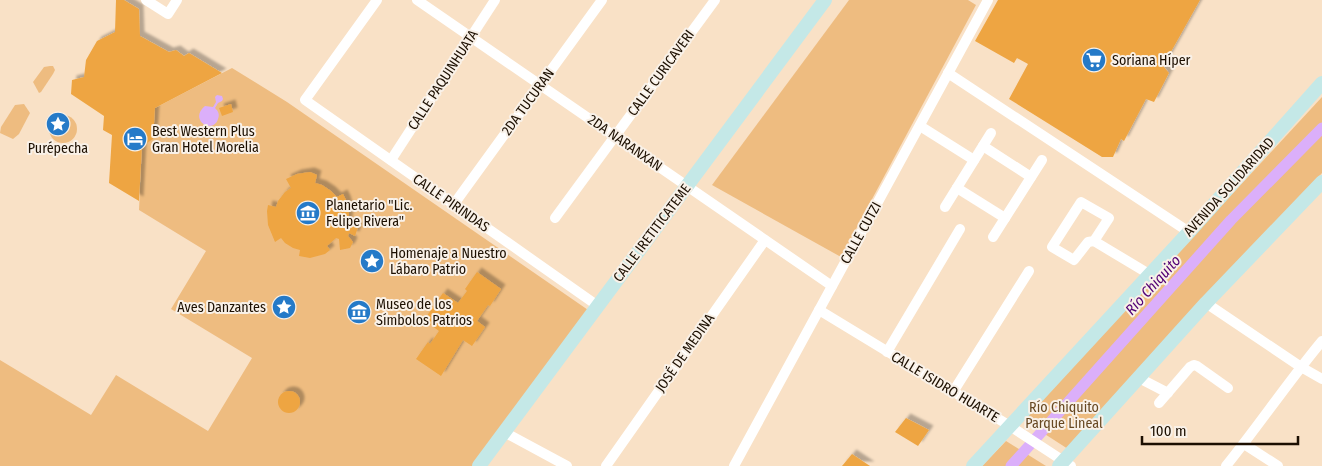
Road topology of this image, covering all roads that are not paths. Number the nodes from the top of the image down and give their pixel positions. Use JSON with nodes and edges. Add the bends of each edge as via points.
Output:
{"nodes":[{"id":1,"x":146,"y":0,"type":"edge"},
{"id":2,"x":177,"y":0,"type":"edge"},
{"id":3,"x":377,"y":0,"type":"edge"},
{"id":4,"x":417,"y":0,"type":"edge"},
{"id":5,"x":495,"y":0,"type":"edge"},
{"id":6,"x":602,"y":0,"type":"edge"},
{"id":7,"x":715,"y":0,"type":"edge"},
{"id":8,"x":825,"y":0,"type":"edge"},
{"id":9,"x":988,"y":0,"type":"edge"},
{"id":10,"x":471,"y":37,"type":"junction"},
{"id":11,"x":948,"y":73,"type":"junction"},
{"id":12,"x":1322,"y":83,"type":"edge"},
{"id":13,"x":540,"y":85,"type":"junction"},
{"id":14,"x":920,"y":126,"type":"junction"},
{"id":15,"x":991,"y":133,"type":"dead end"},
{"id":16,"x":615,"y":136,"type":"junction"},
{"id":17,"x":983,"y":146,"type":"junction"},
{"id":18,"x":391,"y":160,"type":"junction"},
{"id":19,"x":974,"y":160,"type":"junction"},
{"id":20,"x":1042,"y":160,"type":"dead end"},
{"id":21,"x":1031,"y":177,"type":"junction"},
{"id":22,"x":1322,"y":182,"type":"edge"},
{"id":23,"x":687,"y":186,"type":"junction"},
{"id":24,"x":957,"y":188,"type":"junction"},
{"id":25,"x":454,"y":204,"type":"junction"},
{"id":26,"x":945,"y":207,"type":"dead end"},
{"id":27,"x":555,"y":218,"type":"dead end"},
{"id":28,"x":1005,"y":218,"type":"junction"},
{"id":29,"x":960,"y":229,"type":"dead end"},
{"id":30,"x":1189,"y":232,"type":"junction"},
{"id":31,"x":993,"y":237,"type":"dead end"},
{"id":32,"x":765,"y":240,"type":"junction"},
{"id":33,"x":1094,"y":241,"type":"junction"},
{"id":34,"x":1028,"y":271,"type":"dead end"},
{"id":35,"x":1149,"y":274,"type":"junction"},
{"id":36,"x":832,"y":286,"type":"junction"},
{"id":37,"x":1206,"y":303,"type":"junction"},
{"id":38,"x":598,"y":306,"type":"junction"},
{"id":39,"x":819,"y":310,"type":"junction"},
{"id":40,"x":1322,"y":341,"type":"edge"},
{"id":41,"x":887,"y":352,"type":"junction"},
{"id":42,"x":1300,"y":367,"type":"junction"},
{"id":43,"x":1138,"y":378,"type":"junction"},
{"id":44,"x":1322,"y":380,"type":"edge"},
{"id":45,"x":1228,"y":388,"type":"dead end"},
{"id":46,"x":953,"y":392,"type":"junction"},
{"id":47,"x":1168,"y":393,"type":"junction"},
{"id":48,"x":1159,"y":403,"type":"dead end"},
{"id":49,"x":1010,"y":426,"type":"junction"},
{"id":50,"x":504,"y":432,"type":"junction"},
{"id":51,"x":1244,"y":444,"type":"junction"},
{"id":52,"x":1064,"y":465,"type":"edge"},
{"id":53,"x":479,"y":466,"type":"edge"},
{"id":54,"x":567,"y":466,"type":"edge"},
{"id":55,"x":606,"y":466,"type":"edge"},
{"id":56,"x":734,"y":466,"type":"edge"},
{"id":57,"x":973,"y":466,"type":"edge"},
{"id":58,"x":1226,"y":466,"type":"edge"},
{"id":59,"x":1278,"y":466,"type":"edge"}],
"edges":[{"from":1,"to":2,"type":"street","via":[[168,14]]},
{"from":3,"to":18,"type":"street","name":"CALLE PIRINDAS","via":[[305,100]]},
{"from":4,"to":10,"type":"street","name":"2DA NARANXAN"},
{"from":5,"to":10,"type":"street","name":"CALLE PAQUINHUATA"},
{"from":6,"to":13,"type":"street","name":"2DA TUCURAN"},
{"from":7,"to":16,"type":"street","name":"CALLE CURICAVERI"},
{"from":8,"to":23,"type":"main road","name":"CALLE IRETITICATEME"},
{"from":9,"to":11,"type":"street","name":"CALLE CUTZI"},
{"from":10,"to":13,"type":"street","name":"2DA NARANXAN"},
{"from":10,"to":18,"type":"street","name":"CALLE PAQUINHUATA"},
{"from":11,"to":14,"type":"street","name":"CALLE CUTZI"},
{"from":11,"to":30,"type":"street"},
{"from":12,"to":30,"type":"main road","name":"AVENIDA SOLIDARIDAD"},
{"from":13,"to":16,"type":"street","name":"2DA NARANXAN"},
{"from":13,"to":25,"type":"street","name":"2DA TUCURAN"},
{"from":14,"to":19,"type":"street"},
{"from":14,"to":36,"type":"street","name":"CALLE CUTZI"},
{"from":15,"to":17,"type":"street"},
{"from":16,"to":23,"type":"street","name":"2DA NARANXAN"},
{"from":16,"to":27,"type":"street","name":"CALLE CURICAVERI"},
{"from":17,"to":19,"type":"street"},
{"from":17,"to":21,"type":"street"},
{"from":18,"to":25,"type":"street","name":"CALLE PIRINDAS"},
{"from":19,"to":24,"type":"street"},
{"from":20,"to":21,"type":"street"},
{"from":21,"to":28,"type":"street"},
{"from":22,"to":37,"type":"main road"},
{"from":23,"to":32,"type":"street","name":"2DA NARANXAN"},
{"from":23,"to":38,"type":"main road","name":"CALLE IRETITICATEME"},
{"from":24,"to":26,"type":"street"},
{"from":24,"to":28,"type":"street"},
{"from":25,"to":38,"type":"street","name":"CALLE PIRINDAS"},
{"from":28,"to":31,"type":"street"},
{"from":29,"to":41,"type":"street"},
{"from":30,"to":35,"type":"main road","name":"AVENIDA SOLIDARIDAD"},
{"from":32,"to":36,"type":"street","name":"2DA NARANXAN"},
{"from":32,"to":55,"type":"street","name":"JOSÉ DE MEDINA"},
{"from":33,"to":33,"type":"street","via":[[1108,218],[1081,202],[1052,247],[1074,260],[1088,242]]},
{"from":33,"to":35,"type":"street"},
{"from":34,"to":46,"type":"street"},
{"from":35,"to":49,"type":"main road","name":"AVENIDA SOLIDARIDAD"},
{"from":36,"to":39,"type":"street","name":"CALLE CUTZI"},
{"from":37,"to":42,"type":"street"},
{"from":37,"to":43,"type":"main road"},
{"from":38,"to":50,"type":"main road","name":"CALLE IRETITICATEME"},
{"from":39,"to":41,"type":"street","name":"CALLE ISIDRO HUARTE"},
{"from":39,"to":56,"type":"street","name":"CALLE CUTZI"},
{"from":40,"to":42,"type":"street"},
{"from":41,"to":46,"type":"street","name":"CALLE ISIDRO HUARTE"},
{"from":42,"to":44,"type":"street"},
{"from":42,"to":51,"type":"street"},
{"from":43,"to":47,"type":"street"},
{"from":43,"to":52,"type":"main road"},
{"from":45,"to":47,"type":"street","via":[[1194,365]]},
{"from":46,"to":49,"type":"street","name":"CALLE ISIDRO HUARTE"},
{"from":47,"to":48,"type":"street"},
{"from":49,"to":52,"type":"street","name":"CALLE ISIDRO HUARTE"},
{"from":49,"to":57,"type":"main road","name":"AVENIDA SOLIDARIDAD"},
{"from":50,"to":53,"type":"main road","name":"CALLE IRETITICATEME"},
{"from":50,"to":54,"type":"street"},
{"from":51,"to":58,"type":"street"},
{"from":51,"to":59,"type":"street"}]}
